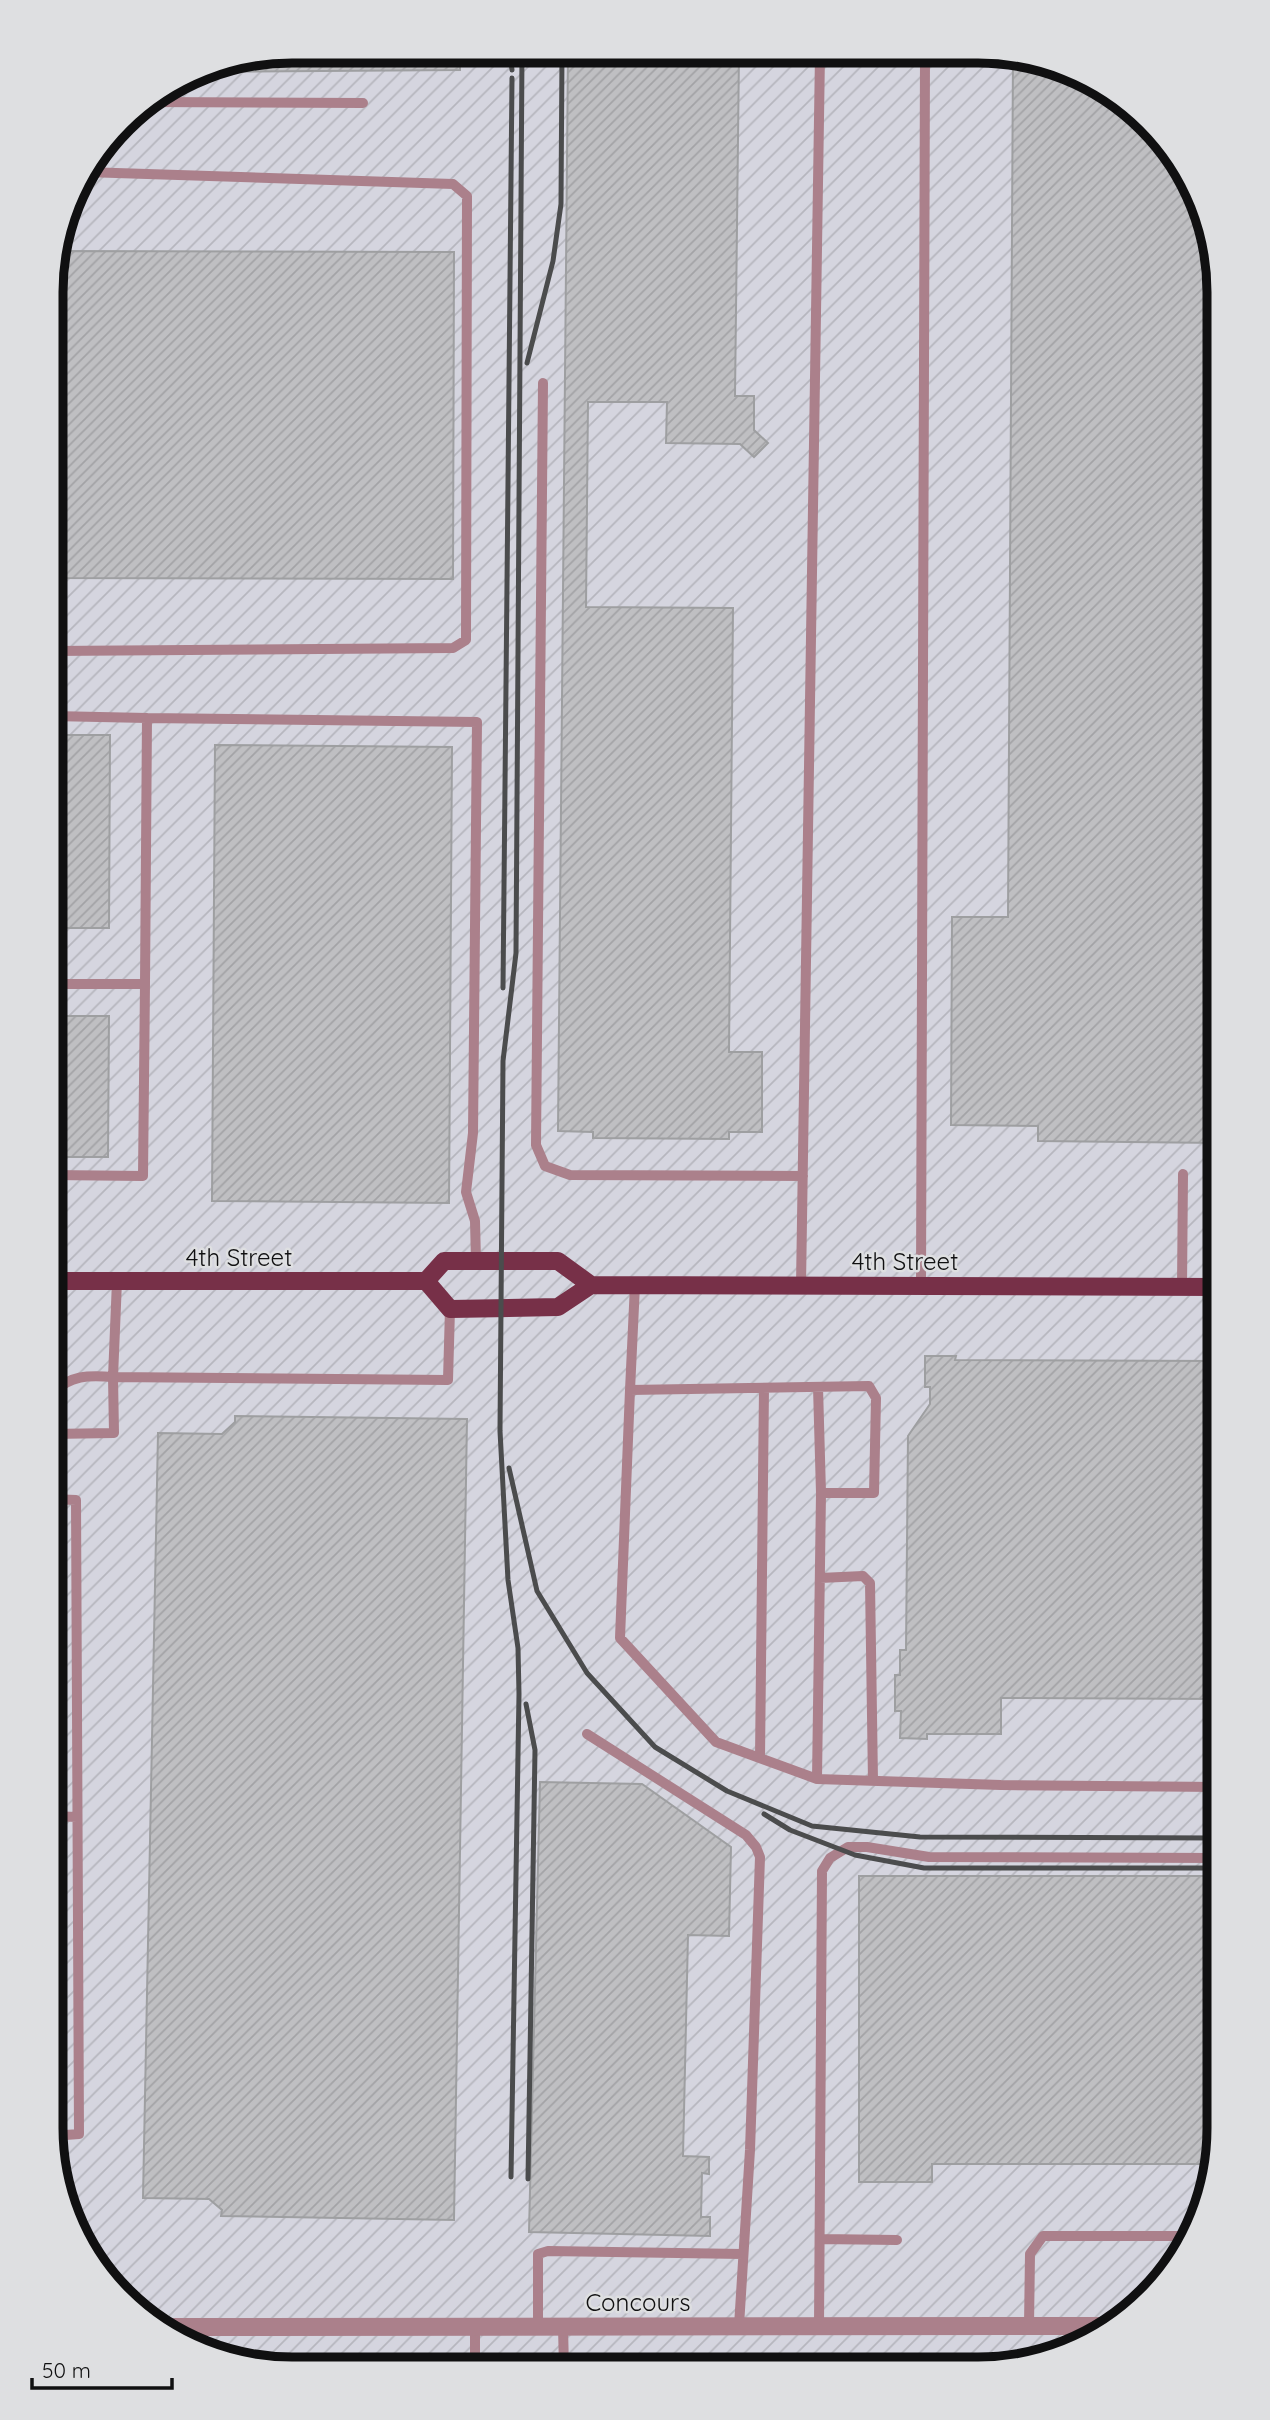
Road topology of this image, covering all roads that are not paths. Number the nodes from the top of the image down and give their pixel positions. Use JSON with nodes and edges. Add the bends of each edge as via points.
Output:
{"nodes":[{"id":1,"x":820,"y":63,"type":"edge"},
{"id":2,"x":925,"y":63,"type":"edge"},
{"id":3,"x":165,"y":102,"type":"edge"},
{"id":4,"x":363,"y":103,"type":"dead end"},
{"id":5,"x":97,"y":172,"type":"edge"},
{"id":6,"x":543,"y":383,"type":"dead end"},
{"id":7,"x":63,"y":651,"type":"edge"},
{"id":8,"x":63,"y":716,"type":"edge"},
{"id":9,"x":147,"y":718,"type":"junction"},
{"id":10,"x":63,"y":984,"type":"edge"},
{"id":11,"x":145,"y":984,"type":"junction"},
{"id":12,"x":1183,"y":1174,"type":"dead end"},
{"id":13,"x":63,"y":1175,"type":"edge"},
{"id":14,"x":803,"y":1176,"type":"junction"},
{"id":15,"x":476,"y":1261,"type":"junction"},
{"id":16,"x":63,"y":1281,"type":"edge"},
{"id":17,"x":117,"y":1281,"type":"junction"},
{"id":18,"x":426,"y":1281,"type":"junction"},
{"id":19,"x":591,"y":1285,"type":"junction"},
{"id":20,"x":635,"y":1285,"type":"junction"},
{"id":21,"x":801,"y":1285,"type":"junction"},
{"id":22,"x":921,"y":1286,"type":"junction"},
{"id":23,"x":1182,"y":1287,"type":"junction"},
{"id":24,"x":1207,"y":1287,"type":"edge"},
{"id":25,"x":450,"y":1309,"type":"junction"},
{"id":26,"x":113,"y":1377,"type":"junction"},
{"id":27,"x":63,"y":1383,"type":"edge"},
{"id":28,"x":818,"y":1387,"type":"junction"},
{"id":29,"x":764,"y":1388,"type":"junction"},
{"id":30,"x":630,"y":1390,"type":"junction"},
{"id":31,"x":63,"y":1434,"type":"edge"},
{"id":32,"x":821,"y":1493,"type":"junction"},
{"id":33,"x":63,"y":1499,"type":"edge"},
{"id":34,"x":820,"y":1578,"type":"junction"},
{"id":35,"x":587,"y":1734,"type":"dead end"},
{"id":36,"x":760,"y":1758,"type":"junction"},
{"id":37,"x":817,"y":1779,"type":"junction"},
{"id":38,"x":873,"y":1781,"type":"junction"},
{"id":39,"x":1207,"y":1787,"type":"edge"},
{"id":40,"x":63,"y":1816,"type":"edge"},
{"id":41,"x":77,"y":1817,"type":"junction"},
{"id":42,"x":1207,"y":1858,"type":"edge"},
{"id":43,"x":63,"y":2135,"type":"edge"},
{"id":44,"x":1180,"y":2236,"type":"edge"},
{"id":45,"x":820,"y":2239,"type":"junction"},
{"id":46,"x":897,"y":2240,"type":"dead end"},
{"id":47,"x":743,"y":2253,"type":"junction"},
{"id":48,"x":739,"y":2326,"type":"junction"},
{"id":49,"x":819,"y":2326,"type":"junction"},
{"id":50,"x":1029,"y":2326,"type":"junction"},
{"id":51,"x":1093,"y":2326,"type":"edge"},
{"id":52,"x":179,"y":2327,"type":"edge"},
{"id":53,"x":475,"y":2327,"type":"junction"},
{"id":54,"x":538,"y":2327,"type":"junction"},
{"id":55,"x":563,"y":2327,"type":"junction"},
{"id":56,"x":475,"y":2357,"type":"edge"},
{"id":57,"x":564,"y":2357,"type":"edge"}],
"edges":[{"from":1,"to":14,"type":"lane"},
{"from":2,"to":22,"type":"lane"},
{"from":3,"to":4,"type":"lane"},
{"from":5,"to":7,"type":"lane","via":[[453,184],[467,196],[466,640],[453,648]]},
{"from":6,"to":14,"type":"lane","via":[[536,1145],[545,1166],[570,1175]]},
{"from":8,"to":9,"type":"lane"},
{"from":9,"to":11,"type":"lane"},
{"from":9,"to":15,"type":"lane","via":[[477,722],[473,1133],[466,1192],[475,1221]]},
{"from":10,"to":11,"type":"lane"},
{"from":11,"to":13,"type":"lane","via":[[143,1176]]},
{"from":12,"to":23,"type":"lane"},
{"from":14,"to":21,"type":"lane"},
{"from":15,"to":18,"type":"main road","via":[[444,1261]]},
{"from":15,"to":19,"type":"main road","via":[[558,1261]]},
{"from":16,"to":17,"type":"main road","name":"4th Street"},
{"from":17,"to":18,"type":"main road","name":"4th Street"},
{"from":17,"to":26,"type":"lane"},
{"from":18,"to":25,"type":"main road"},
{"from":19,"to":20,"type":"main road","name":"4th Street"},
{"from":19,"to":25,"type":"main road","via":[[558,1307]]},
{"from":20,"to":21,"type":"main road","name":"4th Street"},
{"from":20,"to":30,"type":"lane"},
{"from":21,"to":22,"type":"main road","name":"4th Street"},
{"from":22,"to":23,"type":"main road","name":"4th Street"},
{"from":23,"to":24,"type":"main road","name":"4th Street"},
{"from":25,"to":26,"type":"lane","via":[[447,1380]]},
{"from":26,"to":27,"type":"lane","via":[[85,1375]]},
{"from":26,"to":31,"type":"lane","via":[[114,1433]]},
{"from":28,"to":29,"type":"lane"},
{"from":28,"to":32,"type":"lane"},
{"from":28,"to":32,"type":"lane","via":[[869,1386],[876,1398],[874,1493]]},
{"from":29,"to":30,"type":"lane"},
{"from":29,"to":36,"type":"lane"},
{"from":30,"to":36,"type":"lane","via":[[620,1638],[716,1742]]},
{"from":32,"to":34,"type":"lane"},
{"from":33,"to":41,"type":"lane","via":[[76,1500]]},
{"from":34,"to":37,"type":"lane"},
{"from":34,"to":38,"type":"lane","via":[[863,1576],[870,1583]]},
{"from":35,"to":47,"type":"lane","via":[[746,1835],[760,1857]]},
{"from":36,"to":37,"type":"lane"},
{"from":37,"to":38,"type":"lane"},
{"from":38,"to":39,"type":"lane"},
{"from":40,"to":41,"type":"lane"},
{"from":41,"to":43,"type":"lane","via":[[79,2134]]},
{"from":42,"to":45,"type":"lane","via":[[929,1857],[848,1847],[830,1858],[822,1871]]},
{"from":44,"to":50,"type":"lane","via":[[1043,2236],[1030,2253]]},
{"from":45,"to":46,"type":"lane"},
{"from":45,"to":49,"type":"lane"},
{"from":47,"to":48,"type":"lane"},
{"from":47,"to":54,"type":"lane","via":[[538,2254]]},
{"from":48,"to":49,"type":"street","name":"Concours"},
{"from":48,"to":55,"type":"street","name":"Concours"},
{"from":49,"to":50,"type":"street","name":"Concours"},
{"from":50,"to":51,"type":"street","name":"Concours"},
{"from":52,"to":53,"type":"street","name":"Concours"},
{"from":53,"to":54,"type":"street","name":"Concours"},
{"from":53,"to":56,"type":"lane"},
{"from":54,"to":55,"type":"street","name":"Concours"},
{"from":55,"to":57,"type":"lane"}]}
